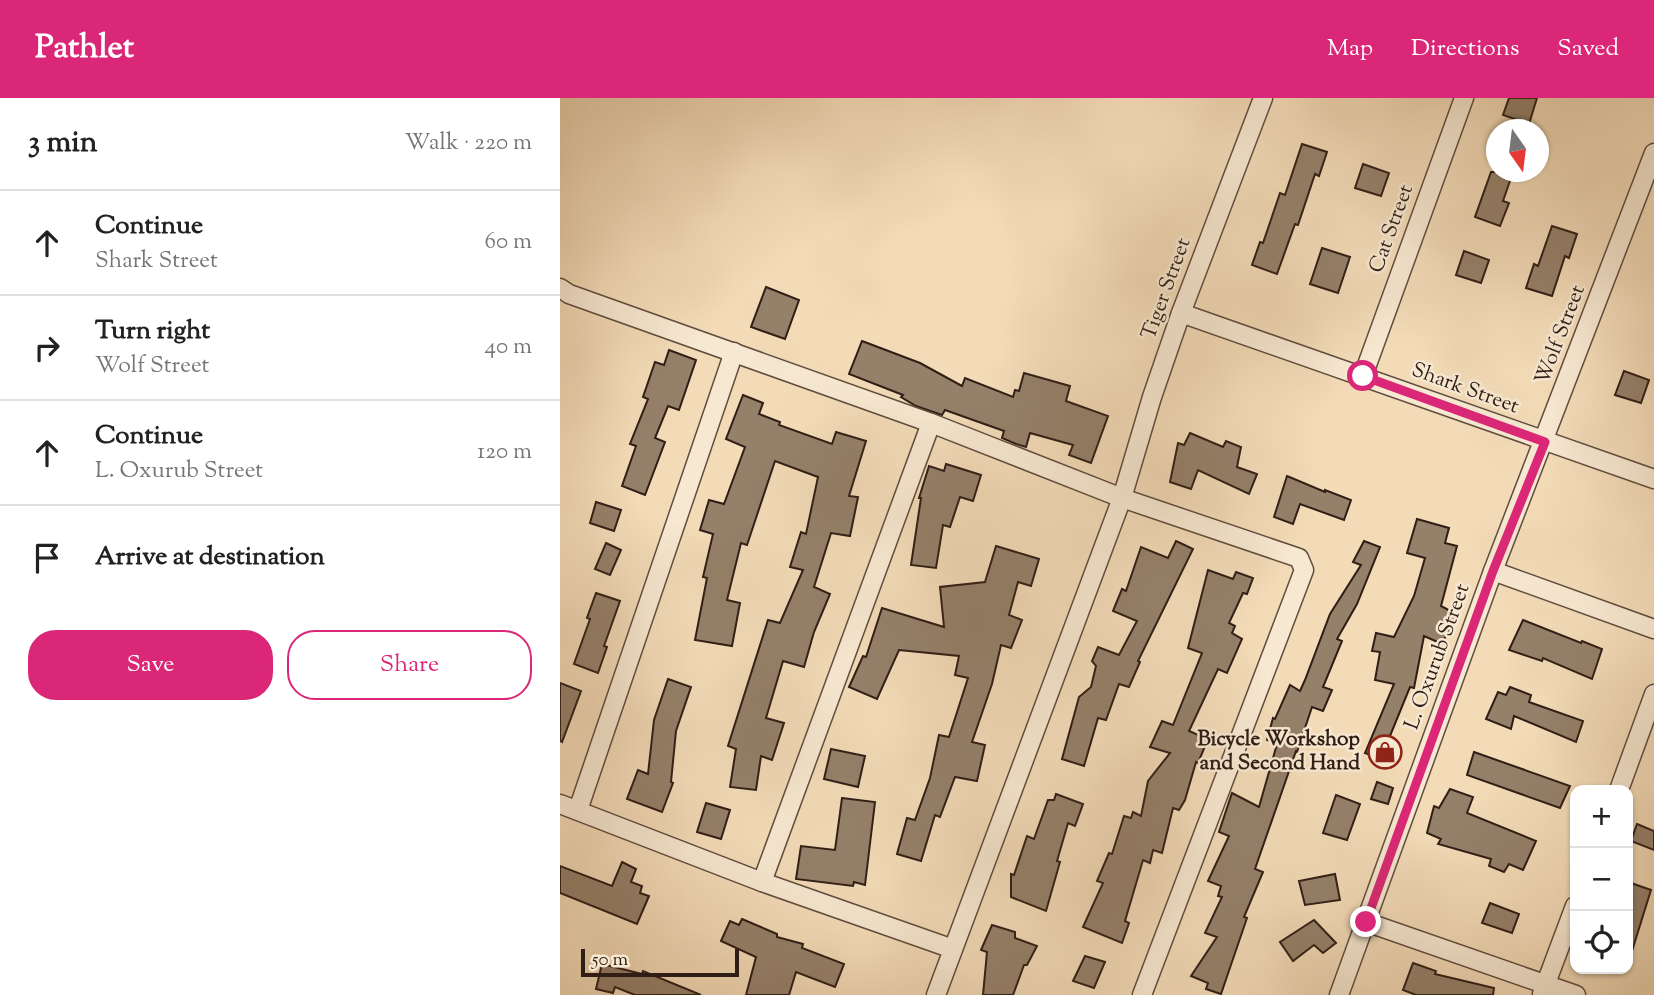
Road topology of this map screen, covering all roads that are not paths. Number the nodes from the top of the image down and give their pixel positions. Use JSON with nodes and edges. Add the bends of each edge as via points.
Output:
{"nodes":[{"id":1,"x":1263,"y":98,"type":"edge"},
{"id":2,"x":1464,"y":98,"type":"edge"},
{"id":3,"x":1654,"y":153,"type":"edge"},
{"id":4,"x":560,"y":288,"type":"edge"},
{"id":5,"x":1181,"y":313,"type":"junction"},
{"id":6,"x":734,"y":352,"type":"junction"},
{"id":7,"x":1363,"y":376,"type":"junction"},
{"id":8,"x":931,"y":424,"type":"junction"},
{"id":9,"x":1545,"y":442,"type":"junction"},
{"id":10,"x":1654,"y":479,"type":"edge"},
{"id":11,"x":1122,"y":498,"type":"junction"},
{"id":12,"x":1493,"y":571,"type":"junction"},
{"id":13,"x":1654,"y":629,"type":"edge"},
{"id":14,"x":1654,"y":694,"type":"edge"},
{"id":15,"x":1621,"y":785,"type":"edge"},
{"id":16,"x":560,"y":804,"type":"edge"},
{"id":17,"x":578,"y":810,"type":"junction"},
{"id":18,"x":762,"y":882,"type":"junction"},
{"id":19,"x":1573,"y":911,"type":"edge"},
{"id":20,"x":1366,"y":922,"type":"junction"},
{"id":21,"x":953,"y":949,"type":"junction"},
{"id":22,"x":1543,"y":990,"type":"edge"},
{"id":23,"x":936,"y":995,"type":"edge"},
{"id":24,"x":1142,"y":995,"type":"edge"},
{"id":25,"x":1339,"y":995,"type":"edge"},
{"id":26,"x":1576,"y":995,"type":"edge"}],
"edges":[{"from":1,"to":5,"type":"street","name":"Tiger Street"},
{"from":2,"to":7,"type":"street","name":"Cat Street"},
{"from":3,"to":9,"type":"street","name":"Wolf Street"},
{"from":4,"to":6,"type":"street"},
{"from":5,"to":7,"type":"street","name":"Shark Street"},
{"from":5,"to":11,"type":"street","name":"Tiger Street"},
{"from":6,"to":8,"type":"street"},
{"from":6,"to":17,"type":"street"},
{"from":7,"to":9,"type":"street","name":"Shark Street"},
{"from":8,"to":11,"type":"street"},
{"from":8,"to":18,"type":"street"},
{"from":9,"to":10,"type":"street","name":"Shark Street"},
{"from":9,"to":12,"type":"street","name":"Wolf Street"},
{"from":11,"to":21,"type":"street","name":"Tiger Street"},
{"from":11,"to":24,"type":"street","via":[[1299,558],[1304,570]]},
{"from":12,"to":13,"type":"street"},
{"from":12,"to":20,"type":"street","name":"L. Oxurub Street"},
{"from":14,"to":15,"type":"street"},
{"from":16,"to":17,"type":"street"},
{"from":17,"to":18,"type":"street"},
{"from":18,"to":21,"type":"street"},
{"from":19,"to":22,"type":"street"},
{"from":20,"to":22,"type":"street"},
{"from":20,"to":25,"type":"street","name":"L. Oxurub Street"},
{"from":21,"to":23,"type":"street","name":"Tiger Street"},
{"from":22,"to":26,"type":"street"}]}
